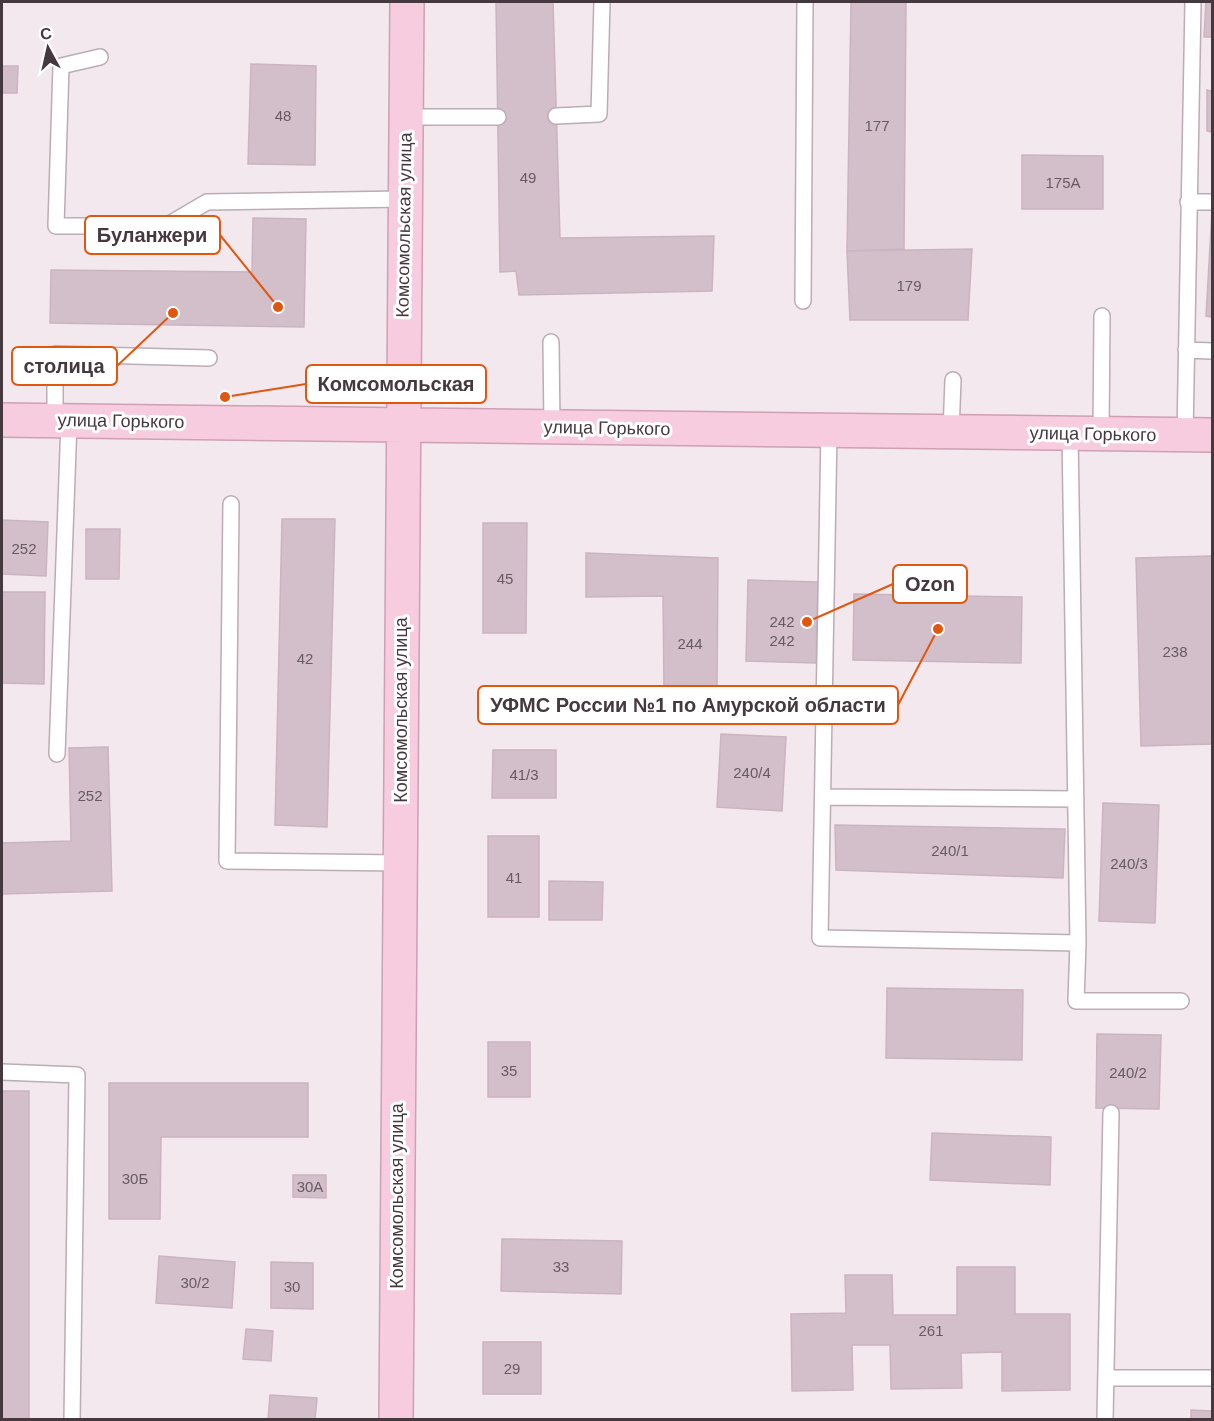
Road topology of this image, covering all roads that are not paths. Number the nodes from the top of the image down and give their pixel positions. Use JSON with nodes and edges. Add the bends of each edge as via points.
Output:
{"nodes":[{"id":1,"x":406,"y":2,"type":"edge"},
{"id":2,"x":602,"y":2,"type":"edge"},
{"id":3,"x":805,"y":2,"type":"edge"},
{"id":4,"x":1193,"y":2,"type":"edge"},
{"id":5,"x":100,"y":57,"type":"dead end"},
{"id":6,"x":556,"y":116,"type":"dead end"},
{"id":7,"x":405,"y":117,"type":"junction"},
{"id":8,"x":498,"y":117,"type":"dead end"},
{"id":9,"x":405,"y":199,"type":"junction"},
{"id":10,"x":1188,"y":202,"type":"junction"},
{"id":11,"x":1212,"y":202,"type":"edge"},
{"id":12,"x":803,"y":301,"type":"dead end"},
{"id":13,"x":1102,"y":316,"type":"dead end"},
{"id":14,"x":551,"y":342,"type":"dead end"},
{"id":15,"x":1186,"y":350,"type":"junction"},
{"id":16,"x":1212,"y":351,"type":"edge"},
{"id":17,"x":209,"y":358,"type":"dead end"},
{"id":18,"x":953,"y":380,"type":"dead end"},
{"id":19,"x":2,"y":420,"type":"edge"},
{"id":20,"x":62,"y":421,"type":"junction"},
{"id":21,"x":403,"y":425,"type":"junction"},
{"id":22,"x":552,"y":427,"type":"junction"},
{"id":23,"x":829,"y":430,"type":"junction"},
{"id":24,"x":951,"y":432,"type":"junction"},
{"id":25,"x":1085,"y":434,"type":"junction"},
{"id":26,"x":1198,"y":435,"type":"edge"},
{"id":27,"x":231,"y":504,"type":"dead end"},
{"id":28,"x":57,"y":754,"type":"dead end"},
{"id":29,"x":823,"y":797,"type":"junction"},
{"id":30,"x":1076,"y":799,"type":"junction"},
{"id":31,"x":400,"y":863,"type":"junction"},
{"id":32,"x":1078,"y":944,"type":"junction"},
{"id":33,"x":1181,"y":1001,"type":"dead end"},
{"id":34,"x":2,"y":1072,"type":"edge"},
{"id":35,"x":1111,"y":1113,"type":"dead end"},
{"id":36,"x":1106,"y":1378,"type":"junction"},
{"id":37,"x":1212,"y":1378,"type":"edge"},
{"id":38,"x":72,"y":1419,"type":"edge"},
{"id":39,"x":396,"y":1419,"type":"edge"},
{"id":40,"x":1105,"y":1419,"type":"edge"}],
"edges":[{"from":1,"to":7,"type":"street","name":"Комсомольская улица"},
{"from":2,"to":6,"type":"lane","via":[[599,114]]},
{"from":3,"to":12,"type":"lane"},
{"from":4,"to":10,"type":"lane"},
{"from":5,"to":9,"type":"lane","via":[[61,66],[56,226],[166,226],[207,202]]},
{"from":7,"to":8,"type":"lane"},
{"from":7,"to":9,"type":"street","name":"Комсомольская улица"},
{"from":9,"to":21,"type":"street","name":"Комсомольская улица"},
{"from":10,"to":11,"type":"lane"},
{"from":10,"to":15,"type":"lane"},
{"from":13,"to":25,"type":"lane"},
{"from":14,"to":22,"type":"lane"},
{"from":15,"to":16,"type":"lane"},
{"from":15,"to":26,"type":"lane"},
{"from":17,"to":20,"type":"lane","via":[[55,354]]},
{"from":18,"to":24,"type":"lane"},
{"from":19,"to":20,"type":"street","name":"улица Горького"},
{"from":20,"to":21,"type":"street","name":"улица Горького"},
{"from":20,"to":28,"type":"lane"},
{"from":21,"to":22,"type":"street","name":"улица Горького"},
{"from":21,"to":31,"type":"street","name":"Комсомольская улица"},
{"from":22,"to":23,"type":"street","name":"улица Горького"},
{"from":23,"to":24,"type":"street","name":"улица Горького"},
{"from":23,"to":29,"type":"lane"},
{"from":24,"to":25,"type":"street","name":"улица Горького"},
{"from":25,"to":26,"type":"street","name":"улица Горького"},
{"from":25,"to":30,"type":"lane"},
{"from":27,"to":31,"type":"lane","via":[[227,861]]},
{"from":29,"to":30,"type":"lane"},
{"from":29,"to":32,"type":"lane","via":[[820,938]]},
{"from":30,"to":32,"type":"lane"},
{"from":31,"to":39,"type":"street","name":"Комсомольская улица"},
{"from":32,"to":33,"type":"lane","via":[[1076,1001]]},
{"from":34,"to":38,"type":"lane","via":[[77,1075]]},
{"from":35,"to":36,"type":"lane"},
{"from":36,"to":37,"type":"lane"},
{"from":36,"to":40,"type":"lane"}]}
